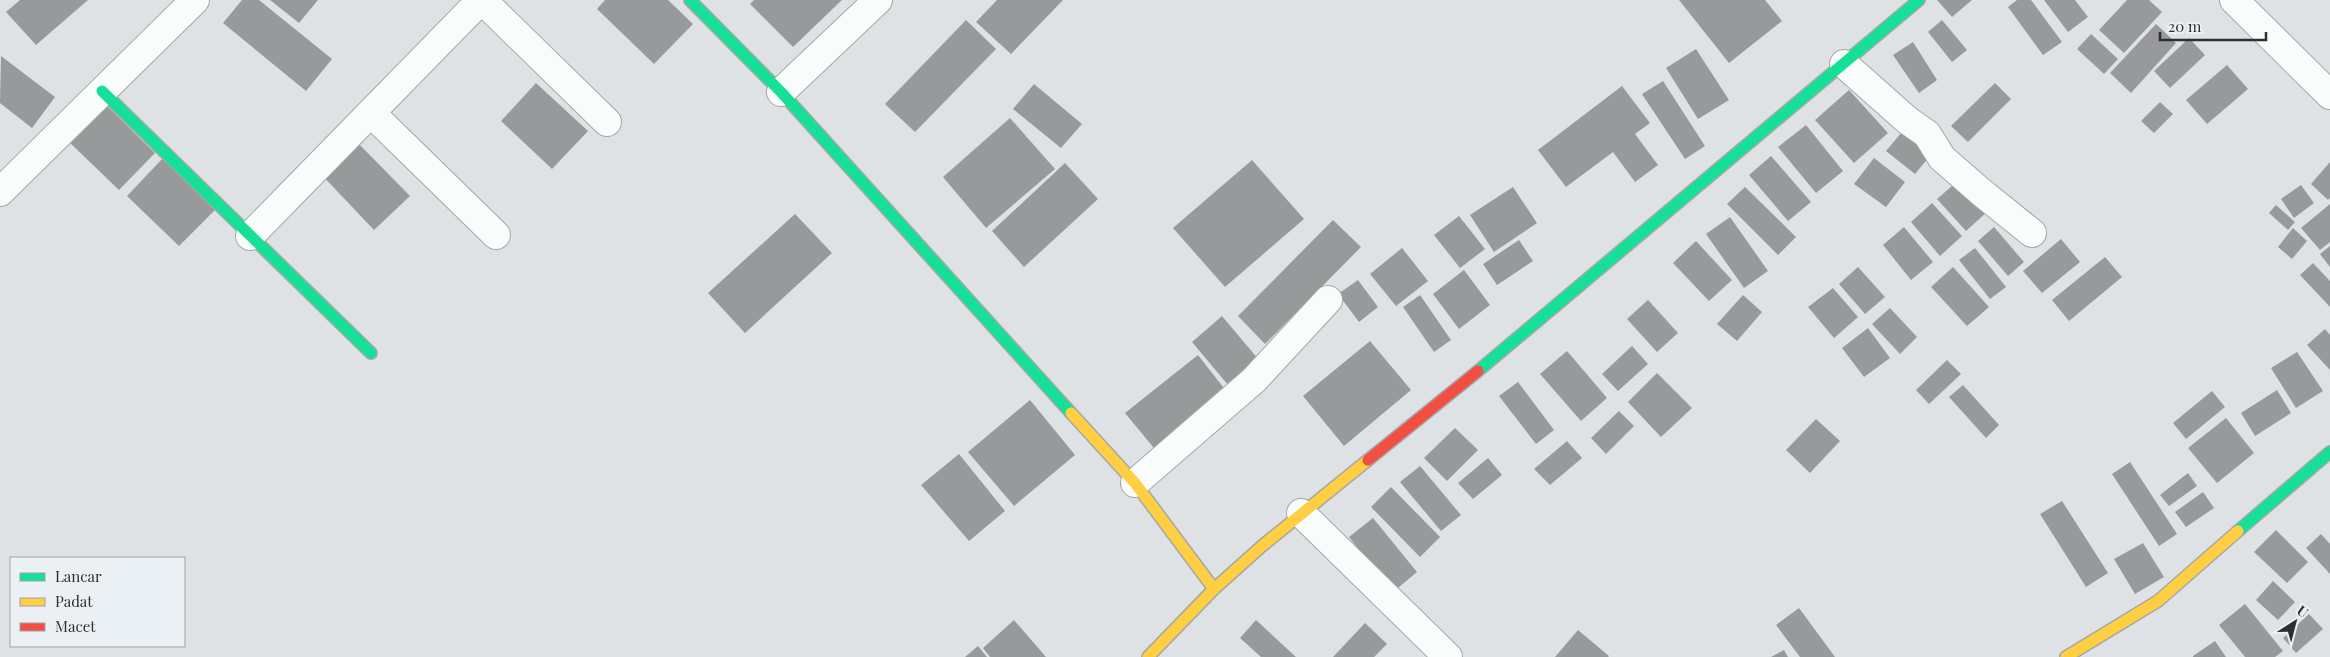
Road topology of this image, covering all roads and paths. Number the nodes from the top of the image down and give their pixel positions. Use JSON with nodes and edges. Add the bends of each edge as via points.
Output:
{"nodes":[{"id":1,"x":195,"y":0,"type":"edge"},
{"id":2,"x":482,"y":0,"type":"edge"},
{"id":3,"x":690,"y":0,"type":"edge"},
{"id":4,"x":878,"y":0,"type":"edge"},
{"id":5,"x":1919,"y":0,"type":"edge"},
{"id":6,"x":2234,"y":0,"type":"edge"},
{"id":7,"x":1844,"y":64,"type":"junction"},
{"id":8,"x":102,"y":91,"type":"junction"},
{"id":9,"x":782,"y":92,"type":"junction"},
{"id":10,"x":2330,"y":95,"type":"edge"},
{"id":11,"x":371,"y":113,"type":"junction"},
{"id":12,"x":607,"y":122,"type":"dead end"},
{"id":13,"x":0,"y":192,"type":"edge"},
{"id":14,"x":2032,"y":233,"type":"dead end"},
{"id":15,"x":496,"y":235,"type":"dead end"},
{"id":16,"x":250,"y":236,"type":"junction"},
{"id":17,"x":1328,"y":300,"type":"dead end"},
{"id":18,"x":370,"y":353,"type":"dead end"},
{"id":19,"x":2330,"y":452,"type":"edge"},
{"id":20,"x":1135,"y":483,"type":"junction"},
{"id":21,"x":1301,"y":513,"type":"junction"},
{"id":22,"x":1214,"y":589,"type":"junction"},
{"id":23,"x":1148,"y":657,"type":"edge"},
{"id":24,"x":1448,"y":657,"type":"edge"},
{"id":25,"x":2066,"y":657,"type":"edge"}],
"edges":[{"from":1,"to":8,"type":"street"},
{"from":2,"to":11,"type":"street"},
{"from":2,"to":12,"type":"street"},
{"from":3,"to":9,"type":"street"},
{"from":4,"to":9,"type":"street"},
{"from":5,"to":7,"type":"street"},
{"from":6,"to":10,"type":"street"},
{"from":7,"to":14,"type":"street","via":[[1927,134],[1942,158]]},
{"from":7,"to":21,"type":"street","via":[[1483,367]]},
{"from":8,"to":13,"type":"street"},
{"from":8,"to":16,"type":"street"},
{"from":9,"to":20,"type":"street"},
{"from":11,"to":15,"type":"street"},
{"from":11,"to":16,"type":"street"},
{"from":16,"to":18,"type":"street"},
{"from":17,"to":20,"type":"street","via":[[1254,380]]},
{"from":19,"to":25,"type":"street","via":[[2158,601]]},
{"from":20,"to":22,"type":"street"},
{"from":21,"to":22,"type":"street"},
{"from":21,"to":24,"type":"street"},
{"from":22,"to":23,"type":"street"}]}
